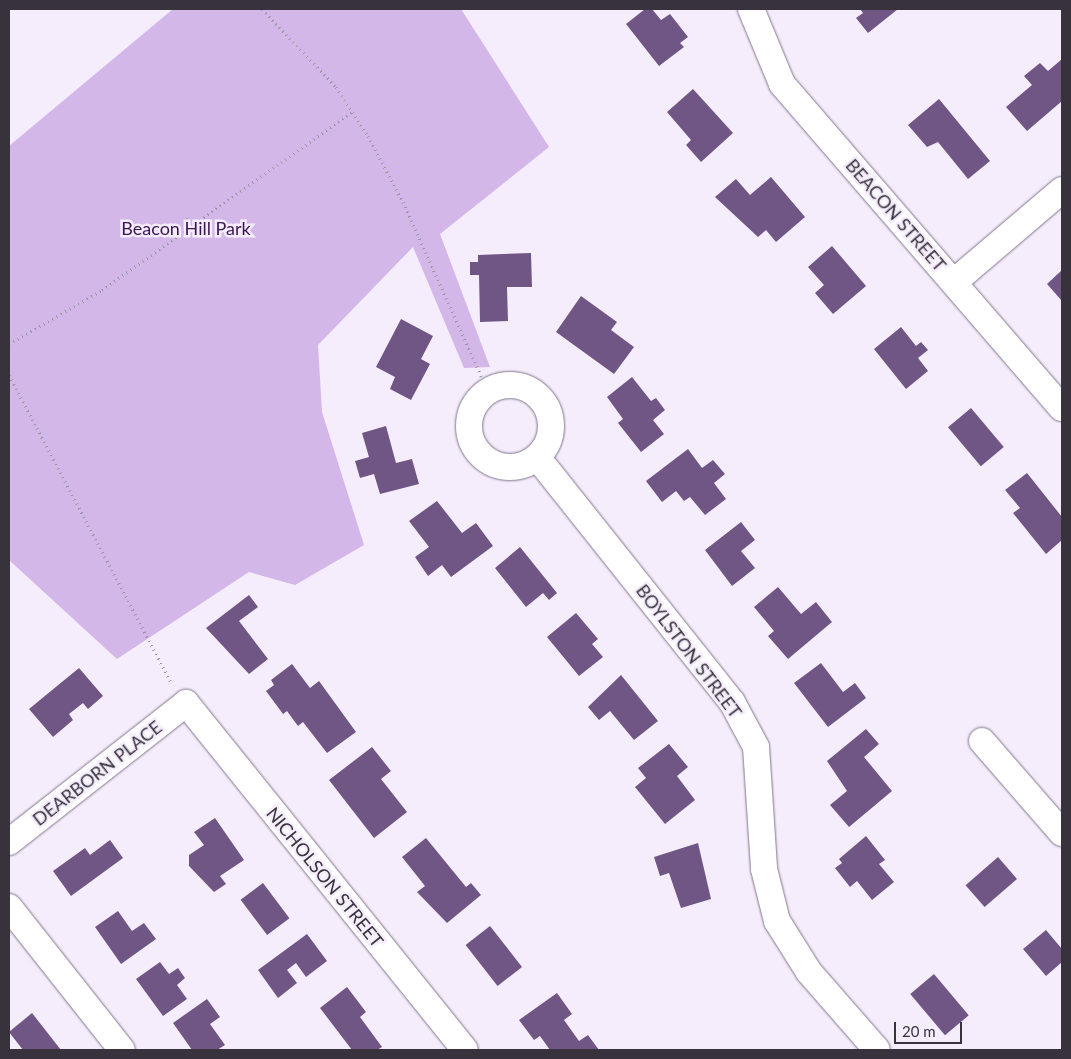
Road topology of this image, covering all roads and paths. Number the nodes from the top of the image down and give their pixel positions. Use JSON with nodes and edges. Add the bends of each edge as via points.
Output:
{"nodes":[{"id":1,"x":262,"y":9,"type":"edge"},
{"id":2,"x":751,"y":9,"type":"edge"},
{"id":3,"x":352,"y":112,"type":"junction"},
{"id":4,"x":1062,"y":190,"type":"edge"},
{"id":5,"x":186,"y":218,"type":"dead end"},
{"id":6,"x":192,"y":227,"type":"junction"},
{"id":7,"x":954,"y":282,"type":"junction"},
{"id":8,"x":9,"y":344,"type":"edge"},
{"id":9,"x":9,"y":375,"type":"edge"},
{"id":10,"x":488,"y":391,"type":"junction"},
{"id":11,"x":1062,"y":408,"type":"edge"},
{"id":12,"x":537,"y":457,"type":"junction"},
{"id":13,"x":186,"y":703,"type":"junction"},
{"id":14,"x":982,"y":741,"type":"dead end"},
{"id":15,"x":1062,"y":833,"type":"edge"},
{"id":16,"x":9,"y":842,"type":"edge"},
{"id":17,"x":9,"y":908,"type":"edge"},
{"id":18,"x":122,"y":1050,"type":"edge"},
{"id":19,"x":464,"y":1050,"type":"edge"},
{"id":20,"x":877,"y":1050,"type":"edge"}],
"edges":[{"from":1,"to":3,"type":"path","via":[[312,60]]},
{"from":2,"to":7,"type":"street","name":"BEACON STREET","via":[[782,84]]},
{"from":3,"to":6,"type":"path"},
{"from":3,"to":10,"type":"path","via":[[403,202]]},
{"from":4,"to":7,"type":"street"},
{"from":5,"to":6,"type":"path"},
{"from":6,"to":8,"type":"path","via":[[102,290]]},
{"from":7,"to":11,"type":"street","name":"BEACON STREET"},
{"from":9,"to":13,"type":"path","via":[[104,561]]},
{"from":10,"to":12,"type":"street","via":[[511,384],[534,392],[543,401],[549,412],[550,436]]},
{"from":10,"to":12,"type":"street","via":[[470,419],[478,450],[499,465],[526,464]]},
{"from":12,"to":20,"type":"street","name":"BOYLSTON STREET","via":[[732,702],[756,747],[764,869],[777,921],[809,972]]},
{"from":13,"to":16,"type":"street","name":"DEARBORN PLACE"},
{"from":13,"to":19,"type":"street","name":"NICHOLSON STREET"},
{"from":14,"to":15,"type":"street"},
{"from":17,"to":18,"type":"street"}]}
